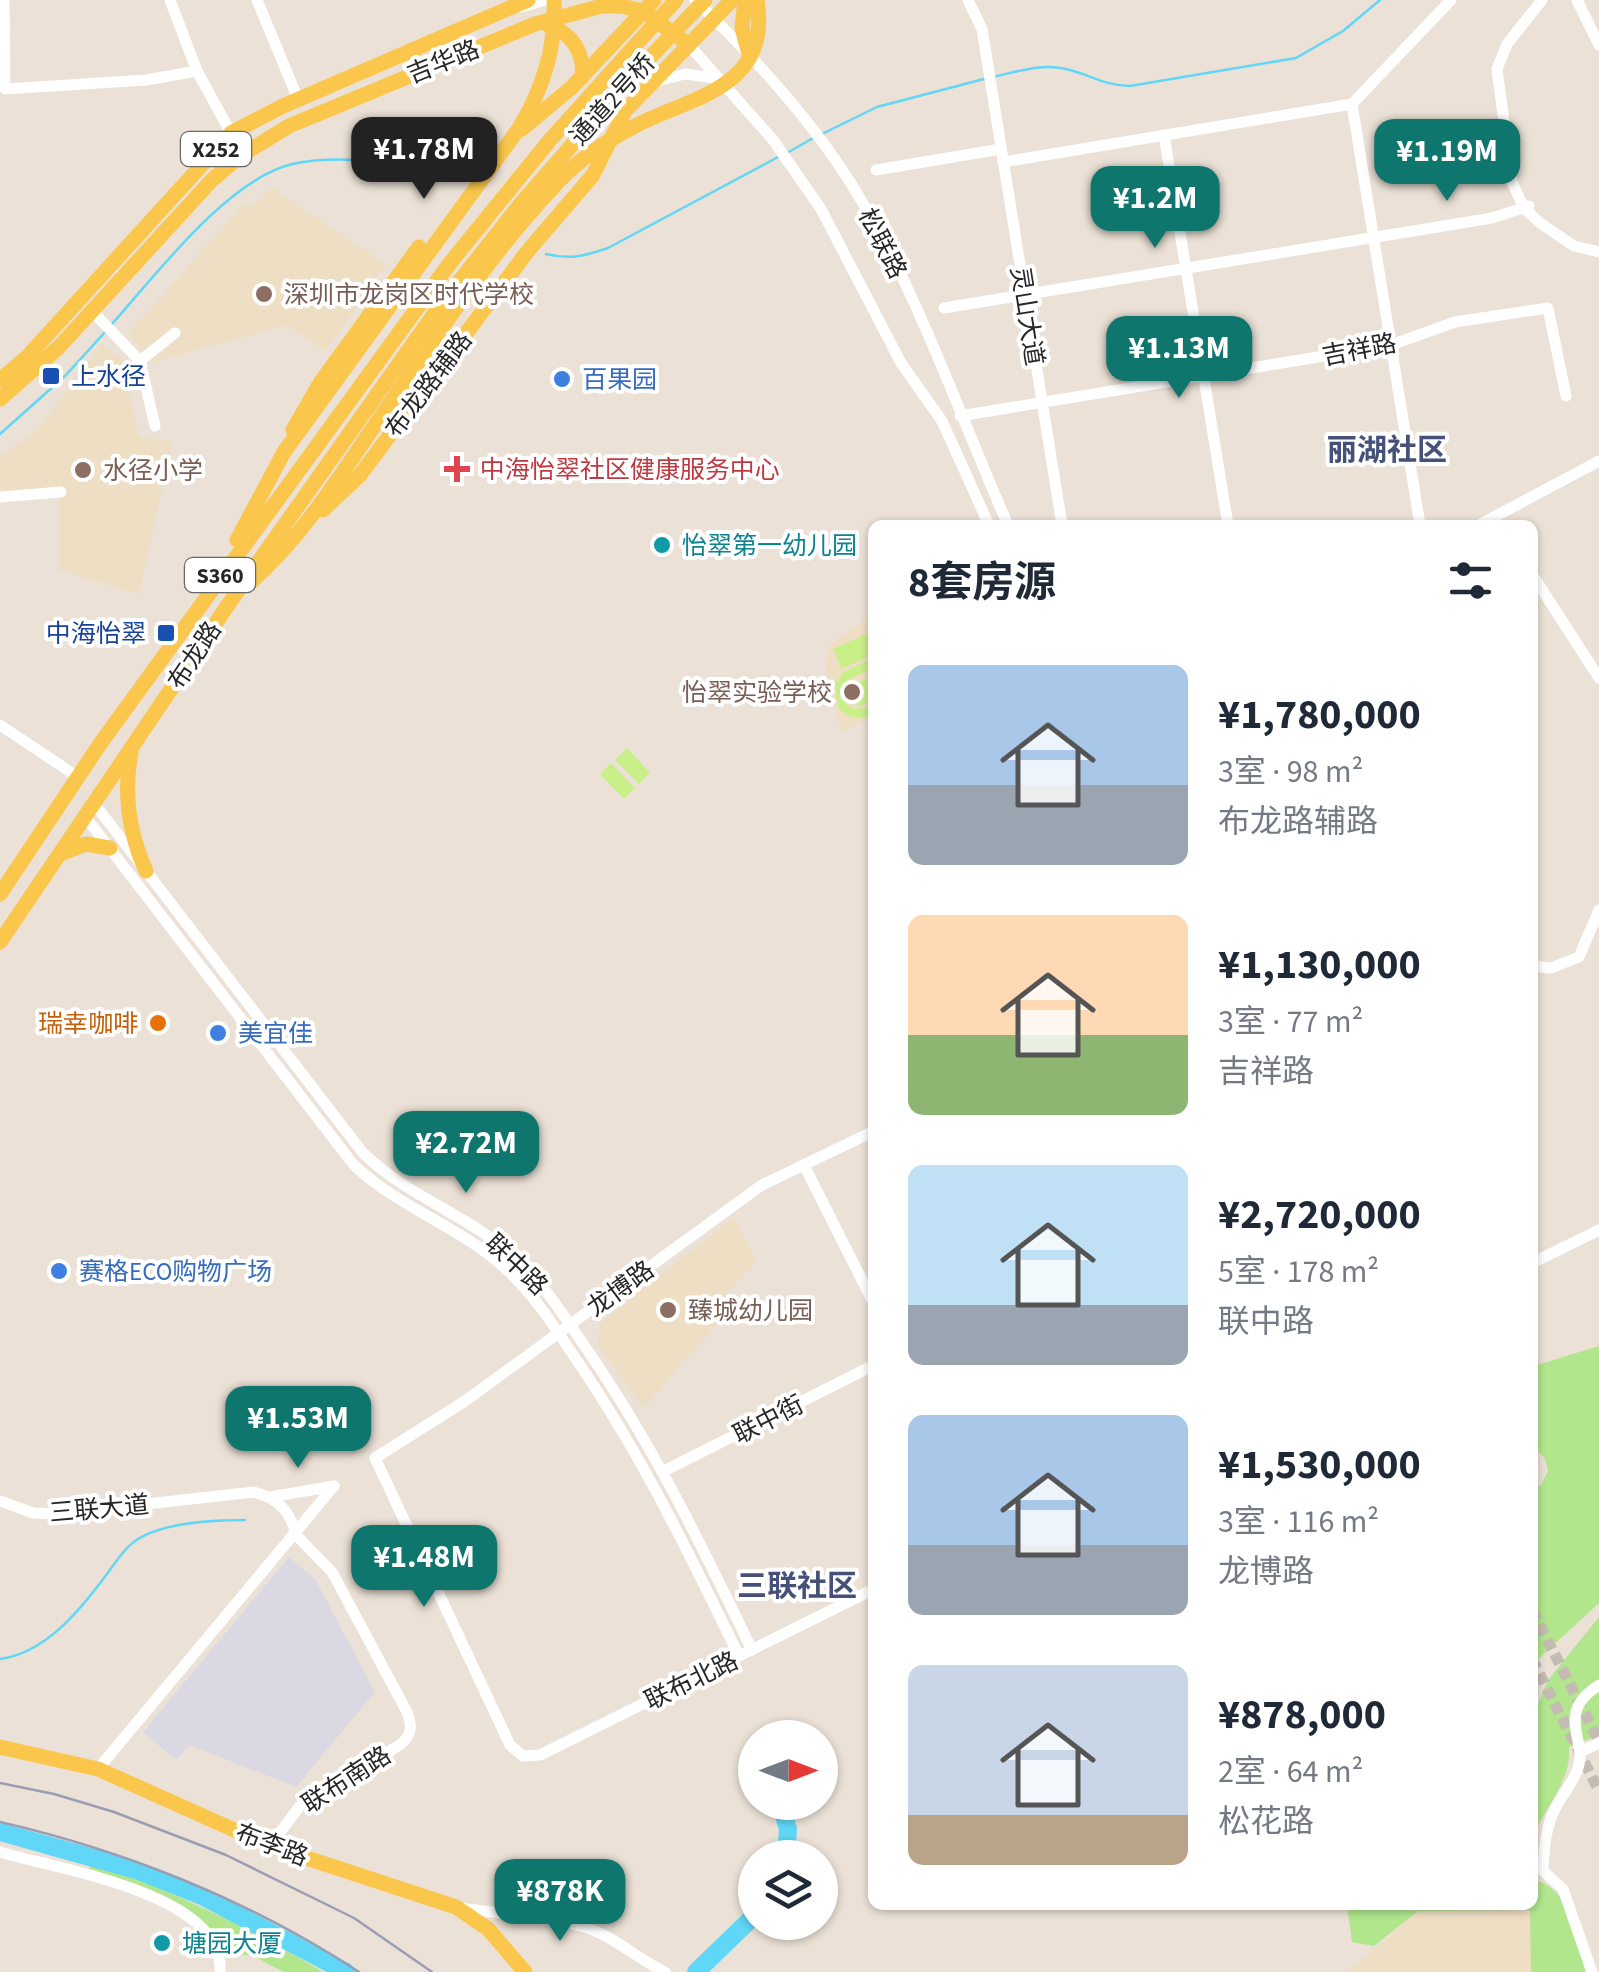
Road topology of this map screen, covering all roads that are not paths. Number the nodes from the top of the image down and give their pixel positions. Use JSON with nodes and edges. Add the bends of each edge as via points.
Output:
{"nodes":[{"id":1,"x":4,"y":0,"type":"edge"},
{"id":2,"x":170,"y":0,"type":"edge"},
{"id":3,"x":257,"y":0,"type":"edge"},
{"id":4,"x":528,"y":0,"type":"edge"},
{"id":5,"x":546,"y":0,"type":"edge"},
{"id":6,"x":554,"y":0,"type":"edge"},
{"id":7,"x":676,"y":0,"type":"edge"},
{"id":8,"x":695,"y":0,"type":"edge"},
{"id":9,"x":705,"y":0,"type":"edge"},
{"id":10,"x":732,"y":0,"type":"edge"},
{"id":11,"x":746,"y":0,"type":"edge"},
{"id":12,"x":757,"y":0,"type":"edge"},
{"id":13,"x":968,"y":0,"type":"edge"},
{"id":14,"x":1450,"y":0,"type":"edge"},
{"id":15,"x":1542,"y":0,"type":"edge"},
{"id":16,"x":1577,"y":0,"type":"edge"},
{"id":17,"x":648,"y":6,"type":"edge"},
{"id":18,"x":501,"y":14,"type":"junction"},
{"id":19,"x":715,"y":19,"type":"junction"},
{"id":20,"x":534,"y":24,"type":"junction"},
{"id":21,"x":689,"y":45,"type":"junction"},
{"id":22,"x":1599,"y":45,"type":"edge"},
{"id":23,"x":754,"y":62,"type":"junction"},
{"id":24,"x":197,"y":71,"type":"junction"},
{"id":25,"x":582,"y":77,"type":"junction"},
{"id":26,"x":719,"y":78,"type":"junction"},
{"id":27,"x":653,"y":82,"type":"junction"},
{"id":28,"x":298,"y":99,"type":"junction"},
{"id":29,"x":1352,"y":104,"type":"junction"},
{"id":30,"x":232,"y":133,"type":"junction"},
{"id":31,"x":1164,"y":135,"type":"junction"},
{"id":32,"x":1002,"y":156,"type":"junction"},
{"id":33,"x":876,"y":170,"type":"dead end"},
{"id":34,"x":1527,"y":207,"type":"junction"},
{"id":35,"x":1373,"y":236,"type":"junction"},
{"id":36,"x":1599,"y":252,"type":"edge"},
{"id":37,"x":1186,"y":266,"type":"junction"},
{"id":38,"x":457,"y":268,"type":"junction"},
{"id":39,"x":1024,"y":293,"type":"junction"},
{"id":40,"x":944,"y":308,"type":"dead end"},
{"id":41,"x":91,"y":310,"type":"junction"},
{"id":42,"x":175,"y":332,"type":"dead end"},
{"id":43,"x":1391,"y":345,"type":"junction"},
{"id":44,"x":140,"y":361,"type":"junction"},
{"id":45,"x":1203,"y":376,"type":"junction"},
{"id":46,"x":0,"y":380,"type":"edge"},
{"id":47,"x":1566,"y":396,"type":"dead end"},
{"id":48,"x":0,"y":399,"type":"edge"},
{"id":49,"x":1042,"y":402,"type":"junction"},
{"id":50,"x":960,"y":416,"type":"junction"},
{"id":51,"x":155,"y":426,"type":"dead end"},
{"id":52,"x":284,"y":452,"type":"junction"},
{"id":53,"x":1599,"y":461,"type":"edge"},
{"id":54,"x":60,"y":492,"type":"dead end"},
{"id":55,"x":0,"y":497,"type":"edge"},
{"id":56,"x":988,"y":520,"type":"edge"},
{"id":57,"x":1006,"y":520,"type":"edge"},
{"id":58,"x":1061,"y":520,"type":"edge"},
{"id":59,"x":1227,"y":520,"type":"edge"},
{"id":60,"x":1419,"y":520,"type":"edge"},
{"id":61,"x":1489,"y":520,"type":"edge"},
{"id":62,"x":301,"y":530,"type":"junction"},
{"id":63,"x":222,"y":573,"type":"junction"},
{"id":64,"x":1538,"y":583,"type":"edge"},
{"id":65,"x":230,"y":602,"type":"junction"},
{"id":66,"x":1599,"y":678,"type":"edge"},
{"id":67,"x":0,"y":724,"type":"edge"},
{"id":68,"x":132,"y":749,"type":"junction"},
{"id":69,"x":78,"y":777,"type":"junction"},
{"id":70,"x":89,"y":808,"type":"junction"},
{"id":71,"x":110,"y":848,"type":"junction"},
{"id":72,"x":57,"y":856,"type":"junction"},
{"id":73,"x":146,"y":871,"type":"junction"},
{"id":74,"x":0,"y":894,"type":"edge"},
{"id":75,"x":1599,"y":910,"type":"edge"},
{"id":76,"x":0,"y":942,"type":"edge"},
{"id":77,"x":1538,"y":967,"type":"edge"},
{"id":78,"x":868,"y":1134,"type":"edge"},
{"id":79,"x":804,"y":1164,"type":"junction"},
{"id":80,"x":1599,"y":1230,"type":"edge"},
{"id":81,"x":1538,"y":1260,"type":"edge"},
{"id":82,"x":868,"y":1292,"type":"edge"},
{"id":83,"x":570,"y":1325,"type":"junction"},
{"id":84,"x":558,"y":1333,"type":"junction"},
{"id":85,"x":868,"y":1368,"type":"edge"},
{"id":86,"x":664,"y":1471,"type":"junction"},
{"id":87,"x":270,"y":1497,"type":"junction"},
{"id":88,"x":0,"y":1501,"type":"edge"},
{"id":89,"x":296,"y":1535,"type":"junction"},
{"id":90,"x":868,"y":1592,"type":"edge"},
{"id":91,"x":752,"y":1650,"type":"junction"},
{"id":92,"x":739,"y":1656,"type":"junction"},
{"id":93,"x":1599,"y":1685,"type":"edge"},
{"id":94,"x":1599,"y":1743,"type":"edge"},
{"id":95,"x":510,"y":1745,"type":"joint"},
{"id":96,"x":0,"y":1747,"type":"edge"},
{"id":97,"x":1582,"y":1751,"type":"junction"},
{"id":98,"x":98,"y":1770,"type":"junction"},
{"id":99,"x":270,"y":1846,"type":"junction"},
{"id":100,"x":0,"y":1852,"type":"edge"},
{"id":101,"x":1538,"y":1873,"type":"edge"},
{"id":102,"x":456,"y":1908,"type":"junction"},
{"id":103,"x":220,"y":1972,"type":"edge"},
{"id":104,"x":525,"y":1972,"type":"edge"},
{"id":105,"x":665,"y":1972,"type":"edge"},
{"id":106,"x":1592,"y":1972,"type":"edge"}],
"edges":[{"from":1,"to":24,"type":"street","via":[[5,89]]},
{"from":2,"to":24,"type":"street"},
{"from":3,"to":28,"type":"street"},
{"from":4,"to":18,"type":"main road","name":"吉华路","number":"X252"},
{"from":5,"to":18,"type":"street"},
{"from":6,"to":52,"type":"main road","via":[[551,53],[536,99]]},
{"from":7,"to":38,"type":"main road","name":"通道2号桥","number":"S360","via":[[509,189]]},
{"from":8,"to":19,"type":"street","name":"松联路"},
{"from":9,"to":38,"type":"main road","name":"通道2号桥","number":"S360"},
{"from":10,"to":19,"type":"main road","name":"布龙路辅路"},
{"from":11,"to":23,"type":"main road","via":[[742,28]]},
{"from":12,"to":62,"type":"main road","via":[[757,33],[734,76],[703,99],[633,126],[574,167],[529,215]]},
{"from":13,"to":32,"type":"street","name":"灵山大道","via":[[982,29]]},
{"from":14,"to":29,"type":"street"},
{"from":15,"to":34,"type":"street","via":[[1504,50],[1496,76],[1512,182]]},
{"from":16,"to":22,"type":"street"},
{"from":17,"to":20,"type":"main road","name":"吉华路","number":"X252","via":[[602,6]]},
{"from":17,"to":21,"type":"main road"},
{"from":17,"to":25,"type":"main road"},
{"from":18,"to":28,"type":"main road","name":"吉华路","number":"X252"},
{"from":19,"to":21,"type":"main road","name":"布龙路辅路"},
{"from":19,"to":23,"type":"street","name":"松联路"},
{"from":20,"to":25,"type":"main road","via":[[569,36],[581,56]]},
{"from":20,"to":41,"type":"main road","name":"吉华路","number":"X252","via":[[256,145],[202,189]]},
{"from":21,"to":26,"type":"street","name":"松联路"},
{"from":21,"to":27,"type":"main road","name":"布龙路辅路"},
{"from":23,"to":50,"type":"street","name":"松联路","via":[[806,120],[865,206]]},
{"from":24,"to":30,"type":"street"},
{"from":25,"to":52,"type":"main road","via":[[498,145],[462,189],[320,383]]},
{"from":26,"to":27,"type":"street","via":[[685,74]]},
{"from":26,"to":56,"type":"street","name":"松联路","via":[[773,140],[837,237],[901,362],[942,421]]},
{"from":27,"to":62,"type":"main road","name":"布龙路辅路","via":[[620,117],[593,175],[368,465]]},
{"from":28,"to":30,"type":"main road","name":"吉华路","number":"X252"},
{"from":29,"to":31,"type":"street"},
{"from":29,"to":35,"type":"street"},
{"from":30,"to":46,"type":"main road","name":"吉华路","number":"X252"},
{"from":31,"to":32,"type":"street"},
{"from":31,"to":37,"type":"street"},
{"from":32,"to":33,"type":"street"},
{"from":32,"to":39,"type":"street","name":"灵山大道"},
{"from":34,"to":35,"type":"street"},
{"from":34,"to":36,"type":"street","via":[[1574,246]]},
{"from":35,"to":37,"type":"street"},
{"from":35,"to":43,"type":"street"},
{"from":37,"to":39,"type":"street"},
{"from":37,"to":45,"type":"street"},
{"from":38,"to":63,"type":"main road","name":"布龙路","number":"S360"},
{"from":38,"to":65,"type":"main road","name":"布龙路","number":"S360"},
{"from":39,"to":40,"type":"street"},
{"from":39,"to":49,"type":"street","name":"灵山大道"},
{"from":41,"to":44,"type":"street"},
{"from":41,"to":48,"type":"main road","name":"吉华路","number":"X252"},
{"from":42,"to":44,"type":"street"},
{"from":43,"to":45,"type":"street","name":"吉祥路"},
{"from":43,"to":47,"type":"street","name":"吉祥路","via":[[1455,322],[1548,308]]},
{"from":43,"to":60,"type":"street"},
{"from":44,"to":51,"type":"street"},
{"from":45,"to":49,"type":"street","name":"吉祥路"},
{"from":45,"to":59,"type":"street"},
{"from":49,"to":50,"type":"street","name":"吉祥路"},
{"from":49,"to":58,"type":"street","name":"灵山大道"},
{"from":50,"to":57,"type":"street","name":"松联路"},
{"from":52,"to":63,"type":"main road"},
{"from":53,"to":61,"type":"street"},
{"from":54,"to":55,"type":"street"},
{"from":62,"to":65,"type":"main road"},
{"from":63,"to":69,"type":"main road","name":"布龙路","number":"S360"},
{"from":64,"to":66,"type":"street"},
{"from":65,"to":68,"type":"main road","name":"布龙路","number":"S360"},
{"from":67,"to":69,"type":"street"},
{"from":68,"to":70,"type":"main road","name":"布龙路","number":"S360"},
{"from":68,"to":73,"type":"main road","via":[[128,812]]},
{"from":69,"to":74,"type":"main road","name":"布龙路","number":"S360"},
{"from":70,"to":71,"type":"street","name":"联中路"},
{"from":70,"to":72,"type":"main road","name":"布龙路","number":"S360"},
{"from":70,"to":73,"type":"street","name":"联中路"},
{"from":71,"to":72,"type":"main road","via":[[78,846]]},
{"from":71,"to":84,"type":"street","name":"联中路","via":[[353,1164],[492,1256]]},
{"from":72,"to":76,"type":"main road","name":"布龙路","number":"S360"},
{"from":73,"to":83,"type":"street","name":"联中路","via":[[364,1154],[502,1245]]},
{"from":75,"to":77,"type":"street","via":[[1579,958]]},
{"from":78,"to":79,"type":"street","name":"龙博路"},
{"from":79,"to":82,"type":"street"},
{"from":79,"to":83,"type":"street","name":"龙博路","via":[[762,1185]]},
{"from":80,"to":81,"type":"street"},
{"from":83,"to":84,"type":"street","name":"龙博路"},
{"from":83,"to":86,"type":"street","name":"联中路"},
{"from":84,"to":92,"type":"street","name":"联中路","via":[[656,1486]]},
{"from":84,"to":95,"type":"street","name":"龙博路","via":[[375,1458]]},
{"from":85,"to":86,"type":"street","name":"联中街"},
{"from":86,"to":91,"type":"street","name":"联中路"},
{"from":87,"to":88,"type":"street","name":"三联大道","via":[[246,1492],[57,1514]]},
{"from":87,"to":89,"type":"street","via":[[288,1513]]},
{"from":87,"to":89,"type":"street","via":[[334,1486]]},
{"from":89,"to":98,"type":"street"},
{"from":89,"to":99,"type":"street","name":"联布南路","via":[[332,1572],[412,1728],[408,1738],[299,1807]]},
{"from":90,"to":91,"type":"street","name":"联布北路"},
{"from":91,"to":92,"type":"street","name":"联布北路"},
{"from":92,"to":95,"type":"street","name":"联布北路","via":[[540,1756],[523,1756]]},
{"from":93,"to":97,"type":"street","via":[[1576,1714],[1574,1733]]},
{"from":94,"to":97,"type":"street"},
{"from":96,"to":98,"type":"main road","name":"布李路"},
{"from":97,"to":101,"type":"street","via":[[1554,1812]]},
{"from":98,"to":99,"type":"main road","name":"布李路"},
{"from":99,"to":102,"type":"main road","name":"布李路"},
{"from":100,"to":103,"type":"street","via":[[152,1896],[201,1928],[217,1950]]},
{"from":101,"to":106,"type":"street","via":[[1563,1888]]},
{"from":102,"to":104,"type":"main road","name":"布李路","via":[[488,1929]]},
{"from":102,"to":105,"type":"street","via":[[584,1927]]}]}
